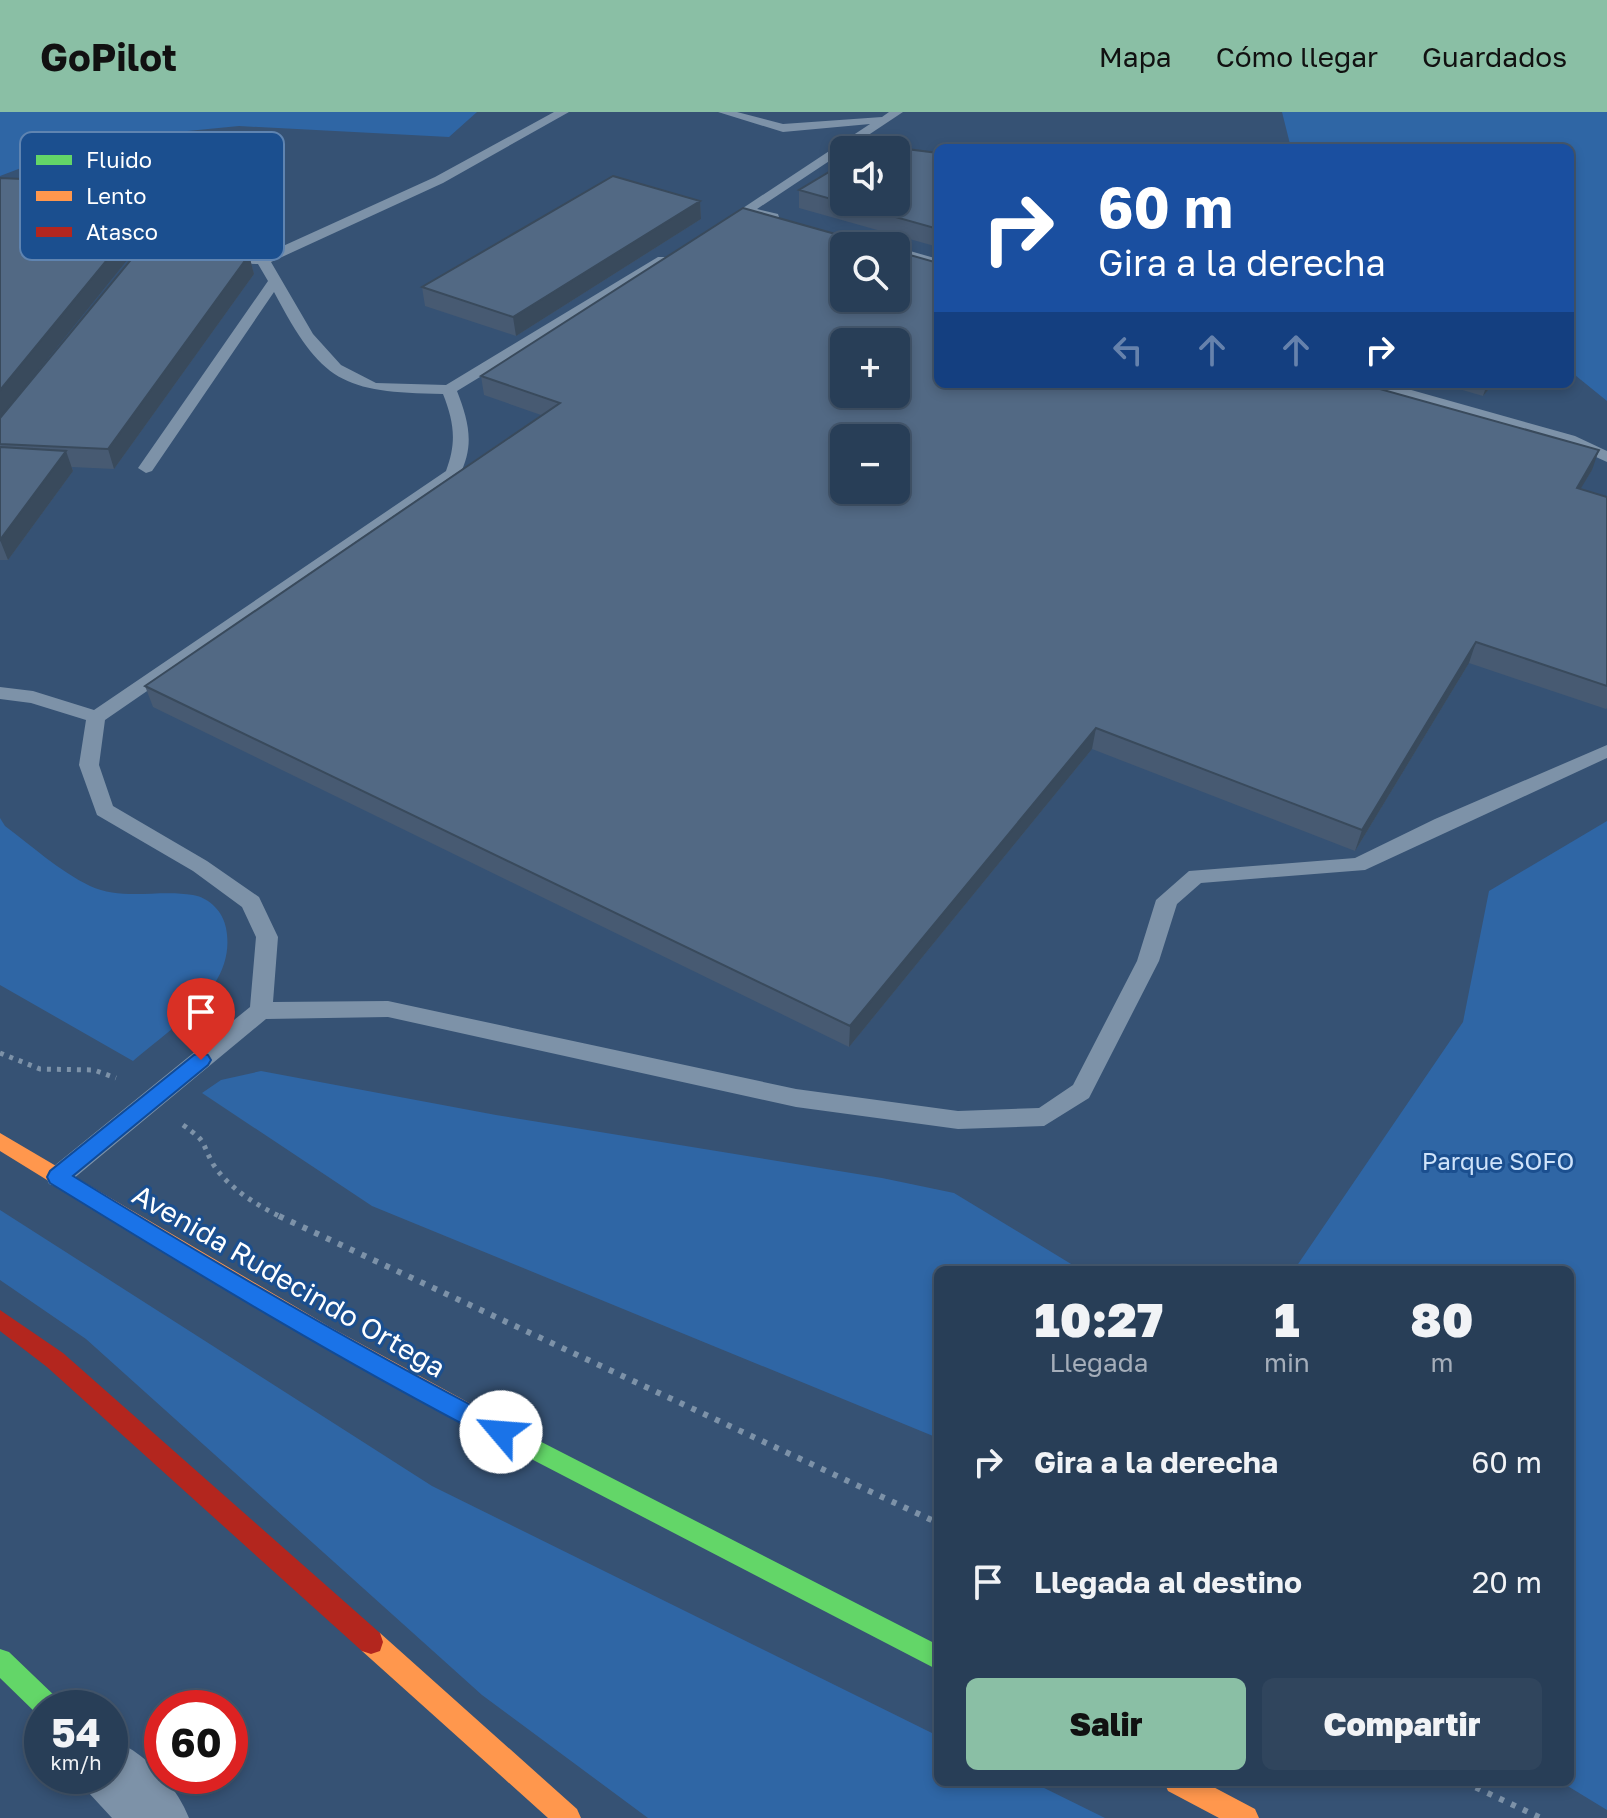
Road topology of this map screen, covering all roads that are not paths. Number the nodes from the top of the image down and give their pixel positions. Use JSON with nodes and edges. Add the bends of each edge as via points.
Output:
{"nodes":[{"id":1,"x":563,"y":112,"type":"edge"},
{"id":2,"x":724,"y":112,"type":"edge"},
{"id":3,"x":897,"y":112,"type":"edge"},
{"id":4,"x":885,"y":120,"type":"junction"},
{"id":5,"x":790,"y":222,"type":"edge"},
{"id":6,"x":284,"y":250,"type":"edge"},
{"id":7,"x":679,"y":251,"type":"edge"},
{"id":8,"x":910,"y":255,"type":"edge"},
{"id":9,"x":263,"y":260,"type":"edge"},
{"id":10,"x":934,"y":262,"type":"edge"},
{"id":11,"x":275,"y":280,"type":"junction"},
{"id":12,"x":1387,"y":388,"type":"edge"},
{"id":13,"x":449,"y":390,"type":"junction"},
{"id":14,"x":1607,"y":457,"type":"edge"},
{"id":15,"x":146,"y":468,"type":"dead end"},
{"id":16,"x":0,"y":693,"type":"edge"},
{"id":17,"x":96,"y":717,"type":"junction"},
{"id":18,"x":1607,"y":751,"type":"edge"},
{"id":19,"x":261,"y":1011,"type":"junction"},
{"id":20,"x":0,"y":1141,"type":"edge"},
{"id":21,"x":58,"y":1177,"type":"junction"},
{"id":22,"x":0,"y":1319,"type":"edge"},
{"id":23,"x":934,"y":1656,"type":"edge"},
{"id":24,"x":0,"y":1661,"type":"edge"},
{"id":25,"x":30,"y":1690,"type":"edge"},
{"id":26,"x":1185,"y":1786,"type":"edge"},
{"id":27,"x":128,"y":1788,"type":"edge"},
{"id":28,"x":157,"y":1818,"type":"edge"},
{"id":29,"x":568,"y":1818,"type":"edge"},
{"id":30,"x":1246,"y":1818,"type":"edge"}],
"edges":[{"from":1,"to":6,"type":"lane","via":[[439,180]]},
{"from":2,"to":4,"type":"lane","via":[[783,128]]},
{"from":3,"to":4,"type":"lane"},
{"from":4,"to":5,"type":"lane","via":[[739,214]]},
{"from":7,"to":13,"type":"lane"},
{"from":8,"to":10,"type":"lane"},
{"from":9,"to":11,"type":"lane"},
{"from":11,"to":13,"type":"lane","via":[[321,358],[336,372],[373,387]]},
{"from":11,"to":15,"type":"lane"},
{"from":12,"to":14,"type":"lane","via":[[1569,439]]},
{"from":13,"to":17,"type":"lane","via":[[465,447],[453,473]]},
{"from":16,"to":17,"type":"lane","via":[[33,697]]},
{"from":17,"to":19,"type":"lane","via":[[89,765],[104,810],[251,902],[267,937]]},
{"from":18,"to":19,"type":"lane","via":[[1358,865],[1196,876],[1167,900],[1148,961],[1081,1091],[1044,1117],[958,1120],[796,1098],[388,1009]]},
{"from":19,"to":21,"type":"lane"},
{"from":20,"to":21,"type":"main road","name":"Avenida Rudecindo Ortega"},
{"from":21,"to":23,"type":"main road","name":"Avenida Rudecindo Ortega","via":[[392,1376]]},
{"from":22,"to":29,"type":"main road","via":[[55,1360]]},
{"from":24,"to":25,"type":"main road"},
{"from":26,"to":30,"type":"main road"},
{"from":27,"to":28,"type":"street"}]}
